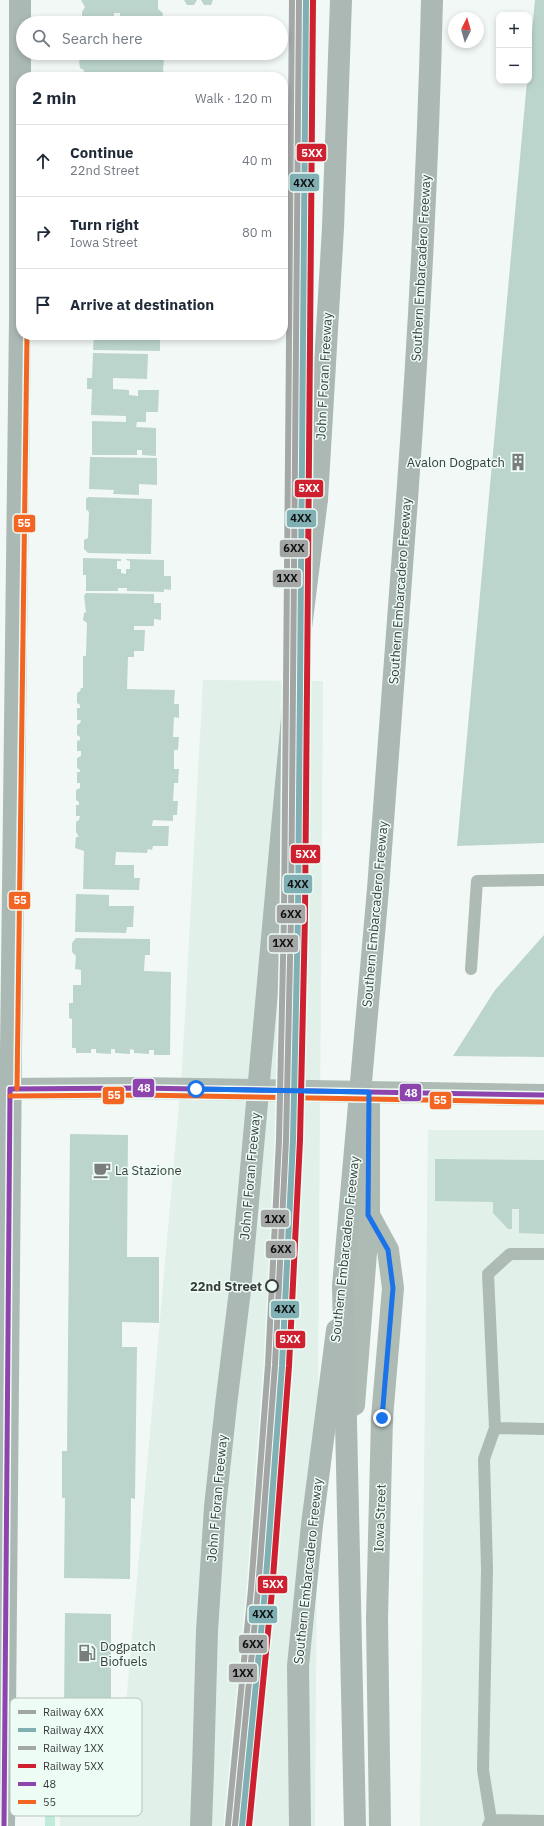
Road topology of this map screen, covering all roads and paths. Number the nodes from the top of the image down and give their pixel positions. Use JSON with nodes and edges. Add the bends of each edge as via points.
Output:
{"nodes":[{"id":1,"x":20,"y":0,"type":"edge"},
{"id":2,"x":341,"y":0,"type":"edge"},
{"id":3,"x":432,"y":0,"type":"edge"},
{"id":4,"x":20,"y":16,"type":"edge"},
{"id":5,"x":20,"y":60,"type":"edge"},
{"id":6,"x":20,"y":72,"type":"edge"},
{"id":7,"x":20,"y":340,"type":"edge"},
{"id":8,"x":544,"y":880,"type":"edge"},
{"id":9,"x":471,"y":969,"type":"dead end"},
{"id":10,"x":5,"y":1089,"type":"edge"},
{"id":11,"x":359,"y":1092,"type":"junction"},
{"id":12,"x":544,"y":1095,"type":"edge"},
{"id":13,"x":368,"y":1215,"type":"junction"},
{"id":14,"x":544,"y":1254,"type":"edge"},
{"id":15,"x":4,"y":1257,"type":"edge"},
{"id":16,"x":343,"y":1286,"type":"junction"},
{"id":17,"x":495,"y":1428,"type":"junction"},
{"id":18,"x":544,"y":1429,"type":"edge"},
{"id":19,"x":3,"y":1669,"type":"edge"},
{"id":20,"x":544,"y":1821,"type":"edge"},
{"id":21,"x":489,"y":1823,"type":"edge"},
{"id":22,"x":4,"y":1826,"type":"edge"},
{"id":23,"x":202,"y":1826,"type":"edge"},
{"id":24,"x":300,"y":1826,"type":"edge"},
{"id":25,"x":348,"y":1826,"type":"edge"},
{"id":26,"x":355,"y":1826,"type":"edge"},
{"id":27,"x":380,"y":1826,"type":"edge"}],
"edges":[{"from":1,"to":4,"type":"main road"},
{"from":2,"to":23,"type":"highway","name":"John F Foran Freeway","bridge":true,"via":[[333,228],[317,499],[298,652],[240,1290],[215,1507],[207,1631]]},
{"from":3,"to":16,"type":"highway","name":"Southern Embarcadero Freeway","bridge":true,"via":[[424,230],[407,499],[378,890]]},
{"from":5,"to":6,"type":"main road"},
{"from":7,"to":10,"type":"main road"},
{"from":8,"to":9,"type":"lane","via":[[477,881]]},
{"from":10,"to":11,"type":"street"},
{"from":10,"to":15,"type":"main road"},
{"from":11,"to":12,"type":"street"},
{"from":11,"to":13,"type":"street"},
{"from":13,"to":25,"type":"street","via":[[353,1415],[348,1618]]},
{"from":13,"to":27,"type":"street","name":"Iowa Street","via":[[388,1250],[393,1288],[382,1418],[377,1618]]},
{"from":14,"to":17,"type":"lane","via":[[510,1254],[488,1274]]},
{"from":15,"to":19,"type":"main road"},
{"from":16,"to":24,"type":"highway","name":"Southern Embarcadero Freeway","bridge":true,"via":[[312,1525],[298,1666]]},
{"from":16,"to":26,"type":"highway","bridge":true},
{"from":17,"to":18,"type":"lane"},
{"from":17,"to":21,"type":"lane","via":[[484,1459],[487,1569],[482,1770]]},
{"from":19,"to":22,"type":"main road"},
{"from":20,"to":21,"type":"lane"}]}
